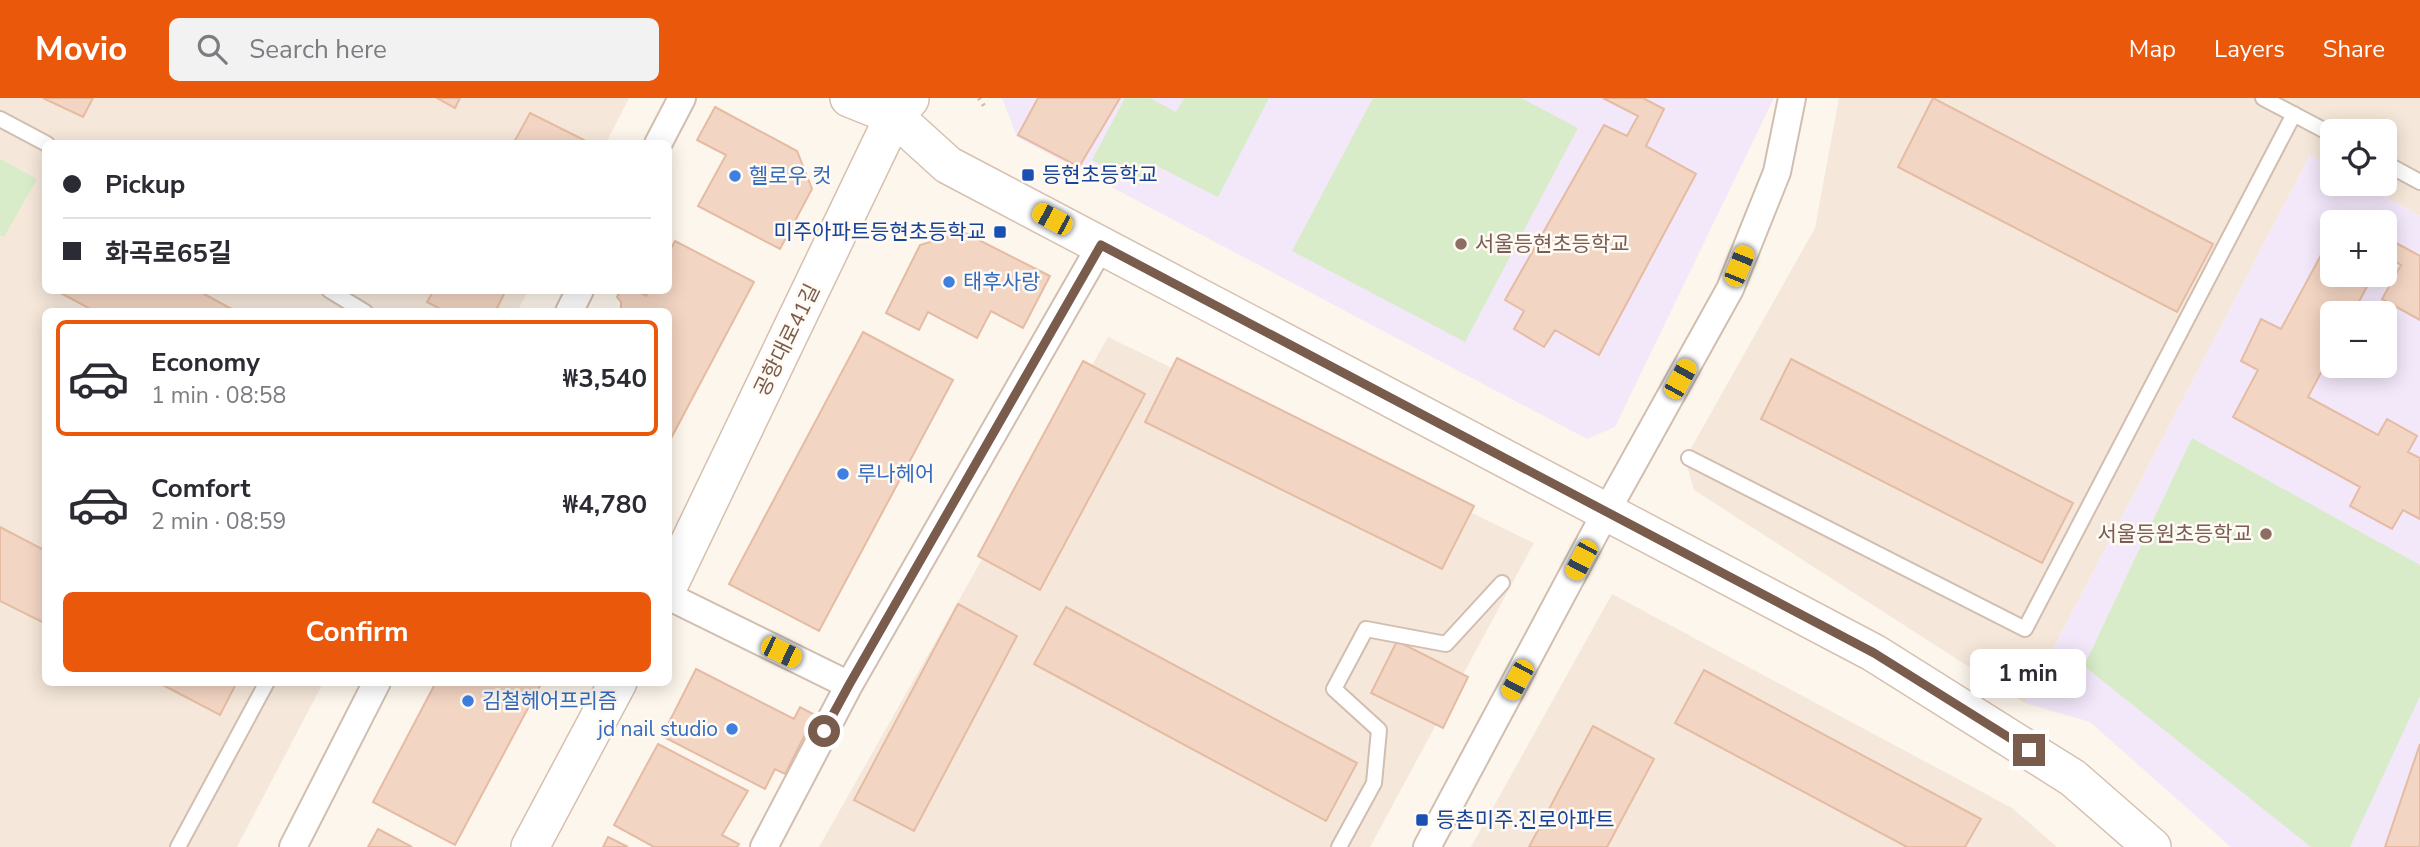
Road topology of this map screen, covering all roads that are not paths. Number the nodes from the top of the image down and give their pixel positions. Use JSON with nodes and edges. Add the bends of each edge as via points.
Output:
{"nodes":[{"id":1,"x":682,"y":98,"type":"edge"},
{"id":2,"x":849,"y":98,"type":"edge"},
{"id":3,"x":1792,"y":98,"type":"edge"},
{"id":4,"x":2263,"y":98,"type":"edge"},
{"id":5,"x":902,"y":107,"type":"edge"},
{"id":6,"x":2294,"y":114,"type":"junction"},
{"id":7,"x":0,"y":119,"type":"edge"},
{"id":8,"x":2320,"y":128,"type":"edge"},
{"id":9,"x":660,"y":140,"type":"edge"},
{"id":10,"x":42,"y":141,"type":"edge"},
{"id":11,"x":2397,"y":170,"type":"edge"},
{"id":12,"x":2420,"y":182,"type":"edge"},
{"id":13,"x":1101,"y":245,"type":"junction"},
{"id":14,"x":336,"y":294,"type":"edge"},
{"id":15,"x":358,"y":308,"type":"edge"},
{"id":16,"x":1689,"y":458,"type":"dead end"},
{"id":17,"x":1606,"y":512,"type":"junction"},
{"id":18,"x":672,"y":579,"type":"edge"},
{"id":19,"x":1502,"y":583,"type":"dead end"},
{"id":20,"x":672,"y":598,"type":"edge"},
{"id":21,"x":849,"y":685,"type":"junction"},
{"id":22,"x":265,"y":686,"type":"edge"},
{"id":23,"x":375,"y":686,"type":"edge"},
{"id":24,"x":616,"y":686,"type":"edge"},
{"id":25,"x":178,"y":847,"type":"edge"},
{"id":26,"x":293,"y":847,"type":"edge"},
{"id":27,"x":530,"y":847,"type":"edge"},
{"id":28,"x":764,"y":847,"type":"edge"},
{"id":29,"x":1339,"y":847,"type":"edge"},
{"id":30,"x":1427,"y":847,"type":"edge"},
{"id":31,"x":2152,"y":847,"type":"edge"}],
"edges":[{"from":1,"to":9,"type":"street"},
{"from":2,"to":5,"type":"street"},
{"from":3,"to":17,"type":"street","via":[[1777,172],[1730,289]]},
{"from":4,"to":6,"type":"lane"},
{"from":5,"to":13,"type":"street","via":[[948,165]]},
{"from":5,"to":18,"type":"street","name":"공항대로41길"},
{"from":6,"to":8,"type":"lane"},
{"from":6,"to":16,"type":"lane","via":[[2025,629]]},
{"from":7,"to":10,"type":"lane"},
{"from":11,"to":12,"type":"lane"},
{"from":13,"to":17,"type":"street"},
{"from":13,"to":21,"type":"street"},
{"from":14,"to":15,"type":"lane"},
{"from":17,"to":30,"type":"street"},
{"from":17,"to":31,"type":"street","via":[[1874,653],[2073,778]]},
{"from":19,"to":29,"type":"lane","via":[[1447,644],[1366,629],[1334,689],[1379,730],[1374,783]]},
{"from":20,"to":21,"type":"street"},
{"from":21,"to":28,"type":"street"},
{"from":22,"to":25,"type":"lane"},
{"from":23,"to":26,"type":"street"},
{"from":24,"to":27,"type":"street"}]}
